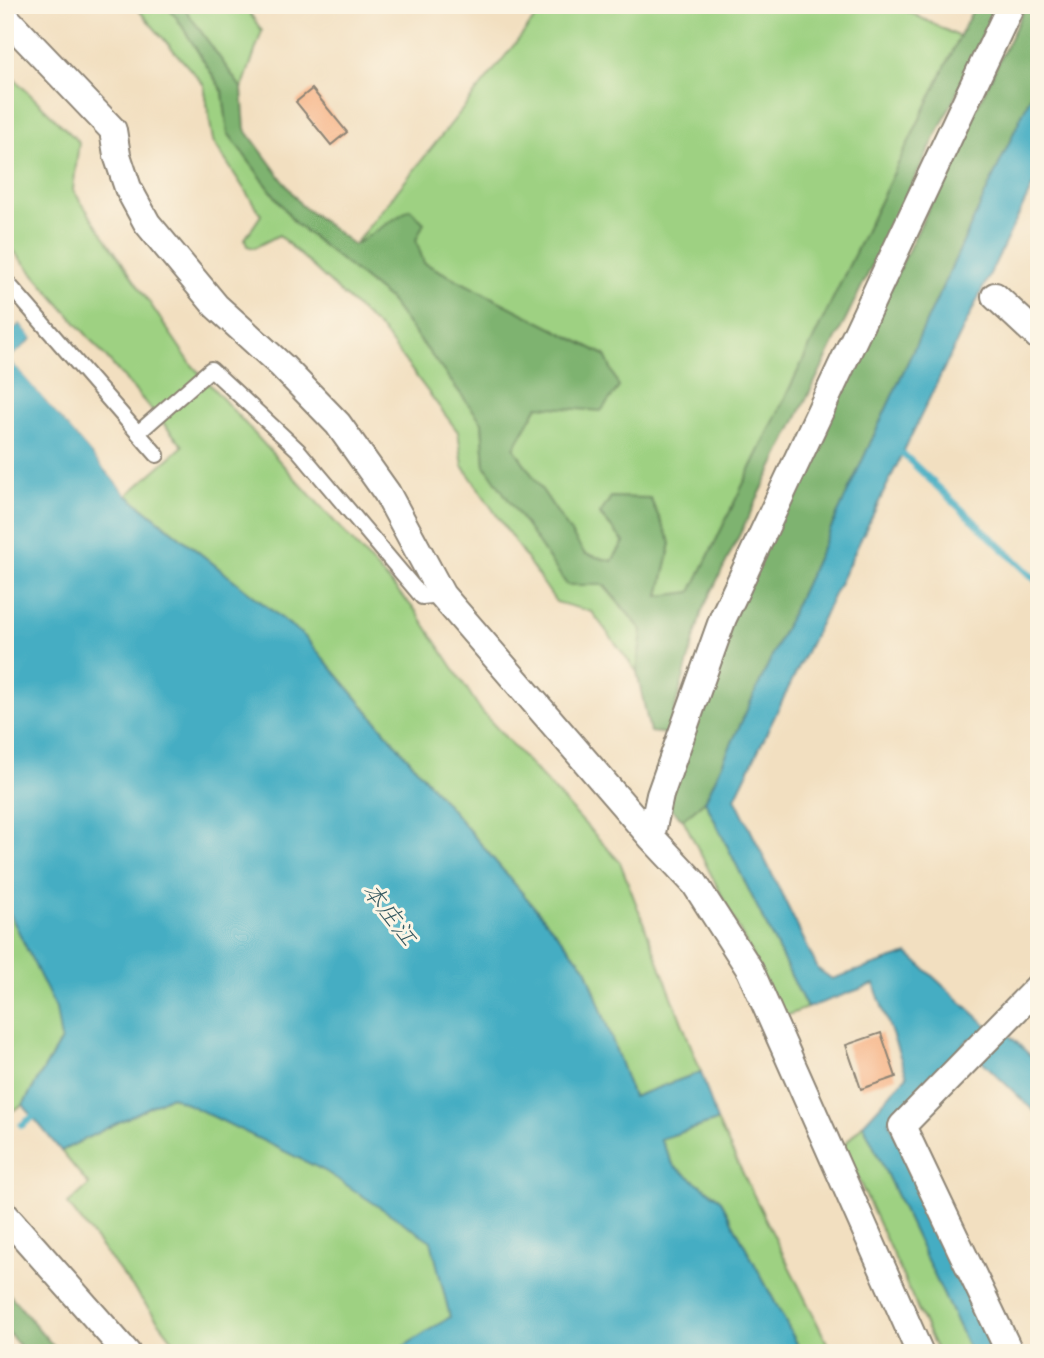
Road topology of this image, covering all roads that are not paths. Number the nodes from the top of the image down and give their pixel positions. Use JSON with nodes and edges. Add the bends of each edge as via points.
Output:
{"nodes":[{"id":1,"x":1011,"y":5,"type":"edge"},
{"id":2,"x":5,"y":17,"type":"edge"},
{"id":3,"x":5,"y":280,"type":"edge"},
{"id":4,"x":995,"y":296,"type":"dead end"},
{"id":5,"x":1039,"y":337,"type":"edge"},
{"id":6,"x":138,"y":433,"type":"junction"},
{"id":7,"x":157,"y":455,"type":"dead end"},
{"id":8,"x":442,"y":595,"type":"junction"},
{"id":9,"x":651,"y":837,"type":"junction"},
{"id":10,"x":1039,"y":986,"type":"edge"},
{"id":11,"x":5,"y":1215,"type":"edge"},
{"id":12,"x":127,"y":1353,"type":"edge"},
{"id":13,"x":919,"y":1353,"type":"edge"},
{"id":14,"x":1010,"y":1353,"type":"edge"}],
"edges":[{"from":1,"to":9,"type":"street","via":[[723,618],[660,795]]},
{"from":2,"to":8,"type":"street","via":[[113,130],[128,188],[147,223],[216,306],[338,424],[387,493]]},
{"from":3,"to":6,"type":"lane"},
{"from":4,"to":5,"type":"street"},
{"from":6,"to":7,"type":"lane"},
{"from":6,"to":8,"type":"lane","via":[[211,369],[298,450],[422,597]]},
{"from":8,"to":9,"type":"street"},
{"from":9,"to":13,"type":"street","via":[[695,884],[750,970]]},
{"from":10,"to":14,"type":"street","via":[[902,1126]]},
{"from":11,"to":12,"type":"street"}]}
